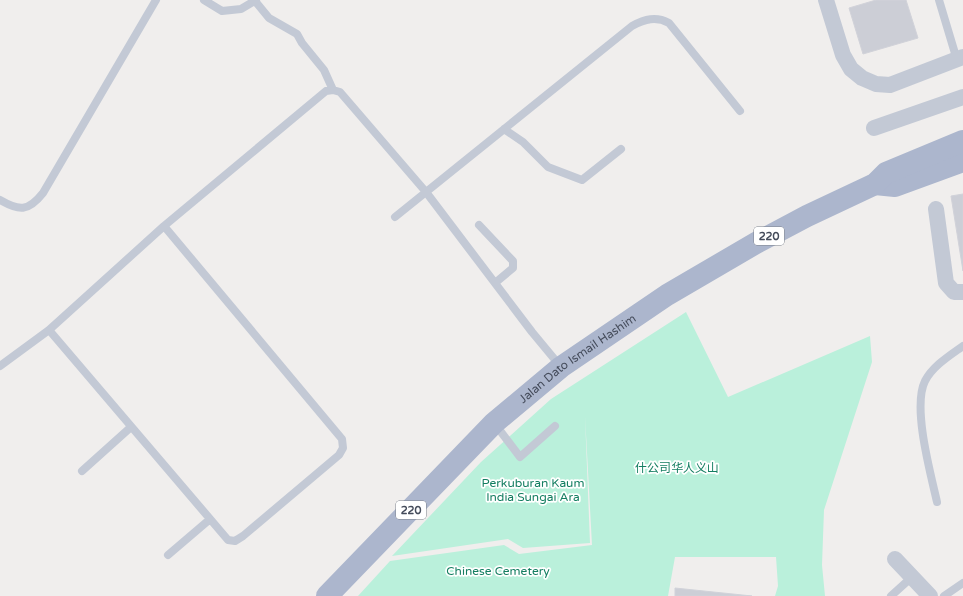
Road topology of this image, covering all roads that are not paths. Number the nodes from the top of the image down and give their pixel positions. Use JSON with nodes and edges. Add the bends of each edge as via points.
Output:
{"nodes":[{"id":1,"x":156,"y":0,"type":"edge"},
{"id":2,"x":204,"y":0,"type":"edge"},
{"id":3,"x":826,"y":0,"type":"edge"},
{"id":4,"x":939,"y":0,"type":"edge"},
{"id":5,"x":256,"y":1,"type":"edge"},
{"id":6,"x":960,"y":58,"type":"edge"},
{"id":7,"x":333,"y":90,"type":"junction"},
{"id":8,"x":963,"y":97,"type":"edge"},
{"id":9,"x":740,"y":111,"type":"dead end"},
{"id":10,"x":874,"y":128,"type":"dead end"},
{"id":11,"x":504,"y":129,"type":"junction"},
{"id":12,"x":963,"y":141,"type":"edge"},
{"id":13,"x":621,"y":149,"type":"dead end"},
{"id":14,"x":963,"y":161,"type":"edge"},
{"id":15,"x":875,"y":184,"type":"junction"},
{"id":16,"x":426,"y":192,"type":"junction"},
{"id":17,"x":0,"y":200,"type":"edge"},
{"id":18,"x":936,"y":209,"type":"dead end"},
{"id":19,"x":395,"y":217,"type":"dead end"},
{"id":20,"x":164,"y":226,"type":"junction"},
{"id":21,"x":479,"y":226,"type":"dead end"},
{"id":22,"x":495,"y":283,"type":"junction"},
{"id":23,"x":963,"y":292,"type":"edge"},
{"id":24,"x":49,"y":330,"type":"junction"},
{"id":25,"x":963,"y":346,"type":"edge"},
{"id":26,"x":0,"y":366,"type":"edge"},
{"id":27,"x":561,"y":367,"type":"junction"},
{"id":28,"x":494,"y":423,"type":"junction"},
{"id":29,"x":555,"y":426,"type":"dead end"},
{"id":30,"x":131,"y":427,"type":"junction"},
{"id":31,"x":82,"y":471,"type":"dead end"},
{"id":32,"x":937,"y":502,"type":"dead end"},
{"id":33,"x":209,"y":520,"type":"junction"},
{"id":34,"x":168,"y":555,"type":"dead end"},
{"id":35,"x":895,"y":559,"type":"dead end"},
{"id":36,"x":912,"y":577,"type":"junction"},
{"id":37,"x":963,"y":584,"type":"edge"},
{"id":38,"x":327,"y":596,"type":"edge"},
{"id":39,"x":891,"y":596,"type":"edge"},
{"id":40,"x":930,"y":596,"type":"edge"},
{"id":41,"x":944,"y":596,"type":"edge"}],
"edges":[{"from":1,"to":17,"type":"lane","via":[[43,193],[34,204],[27,207],[16,208]]},
{"from":2,"to":5,"type":"lane","via":[[222,11],[241,9]]},
{"from":3,"to":6,"type":"street","via":[[843,55],[851,69],[862,78],[876,84],[890,85]]},
{"from":4,"to":6,"type":"lane"},
{"from":5,"to":7,"type":"lane","via":[[268,18],[297,34],[324,70]]},
{"from":7,"to":16,"type":"lane","via":[[340,92]]},
{"from":7,"to":20,"type":"lane","via":[[326,91]]},
{"from":8,"to":10,"type":"street"},
{"from":9,"to":11,"type":"lane","via":[[669,23],[660,18],[644,20],[632,26]]},
{"from":11,"to":13,"type":"lane","via":[[548,167],[582,180]]},
{"from":11,"to":16,"type":"lane"},
{"from":12,"to":15,"type":"main road","name":"Jalan Dato Ismail Hashim","number":"220","via":[[886,172]]},
{"from":14,"to":15,"type":"main road","via":[[896,186]]},
{"from":15,"to":27,"type":"main road","name":"Jalan Dato Ismail Hashim","number":"220","via":[[807,216],[688,283]]},
{"from":16,"to":19,"type":"lane"},
{"from":16,"to":22,"type":"lane"},
{"from":18,"to":23,"type":"street","via":[[946,283],[954,292]]},
{"from":20,"to":24,"type":"lane"},
{"from":20,"to":33,"type":"lane","via":[[342,439],[343,448],[339,455],[235,541],[228,540]]},
{"from":21,"to":22,"type":"lane","via":[[513,261],[513,268]]},
{"from":22,"to":27,"type":"lane"},
{"from":24,"to":26,"type":"lane"},
{"from":24,"to":30,"type":"lane"},
{"from":25,"to":32,"type":"lane","via":[[931,372],[924,382],[921,394],[927,458]]},
{"from":27,"to":28,"type":"main road","name":"Jalan Dato Ismail Hashim","number":"220"},
{"from":28,"to":29,"type":"lane","via":[[520,457]]},
{"from":28,"to":38,"type":"main road","name":"Jalan Dato Ismail Hashim","number":"220"},
{"from":30,"to":31,"type":"lane"},
{"from":30,"to":33,"type":"lane"},
{"from":33,"to":34,"type":"lane"},
{"from":35,"to":36,"type":"street"},
{"from":36,"to":39,"type":"lane"},
{"from":36,"to":40,"type":"street"},
{"from":37,"to":41,"type":"lane"}]}
